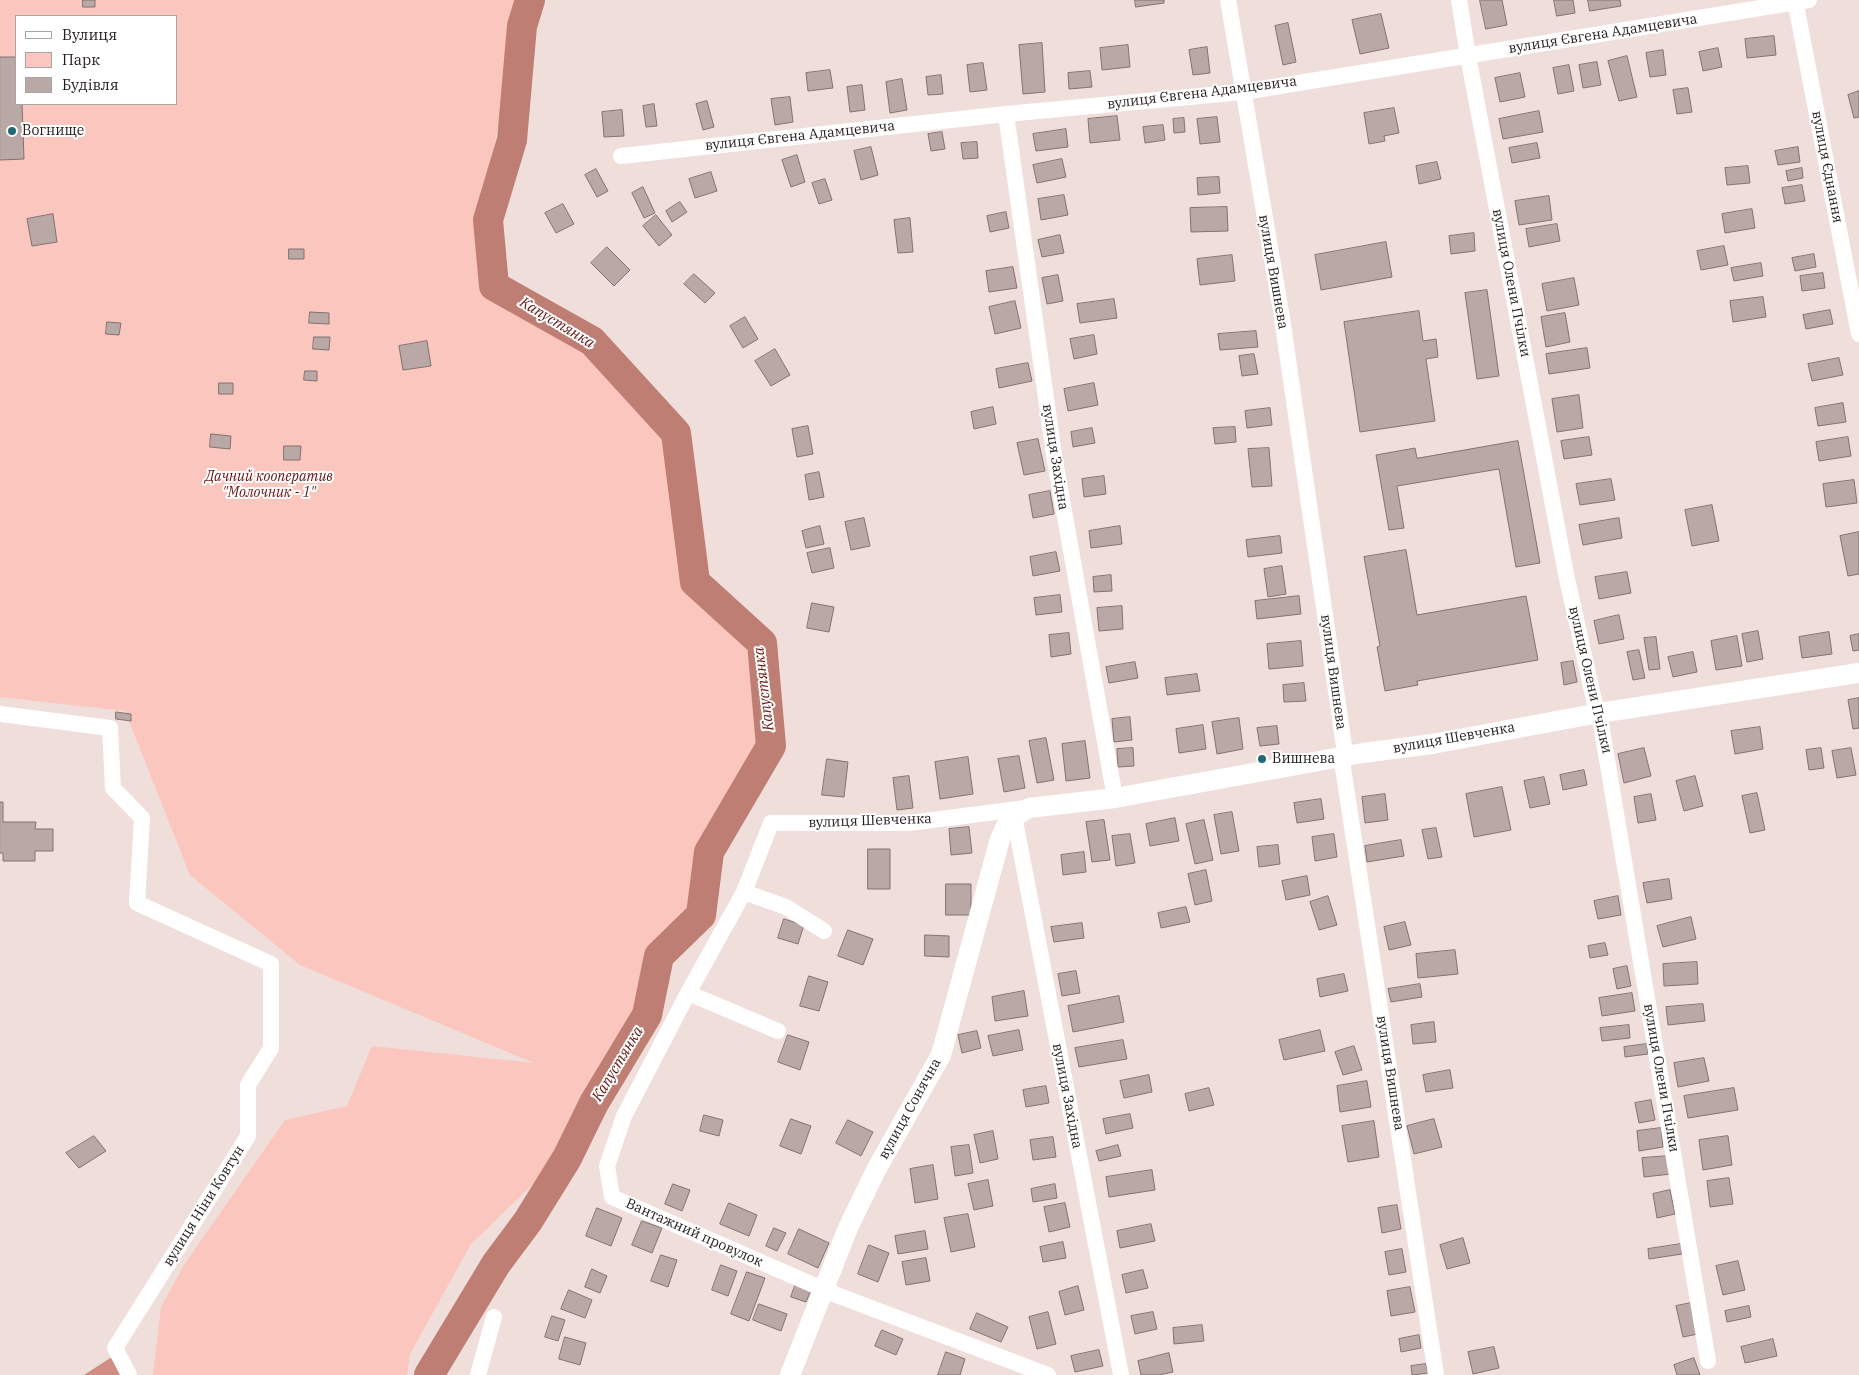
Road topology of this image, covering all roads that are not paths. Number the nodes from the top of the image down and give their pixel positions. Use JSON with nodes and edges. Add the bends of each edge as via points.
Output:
{"nodes":[{"id":1,"x":1228,"y":0,"type":"edge"},
{"id":2,"x":1459,"y":0,"type":"edge"},
{"id":3,"x":1800,"y":1,"type":"edge"},
{"id":4,"x":1468,"y":56,"type":"junction"},
{"id":5,"x":1243,"y":92,"type":"junction"},
{"id":6,"x":1006,"y":114,"type":"junction"},
{"id":7,"x":622,"y":156,"type":"dead end"},
{"id":8,"x":1859,"y":334,"type":"edge"},
{"id":9,"x":1859,"y":673,"type":"edge"},
{"id":10,"x":1599,"y":713,"type":"junction"},
{"id":11,"x":0,"y":714,"type":"edge"},
{"id":12,"x":1344,"y":757,"type":"junction"},
{"id":13,"x":1115,"y":798,"type":"junction"},
{"id":14,"x":1029,"y":808,"type":"junction"},
{"id":15,"x":1008,"y":820,"type":"junction"},
{"id":16,"x":771,"y":823,"type":"joint"},
{"id":17,"x":744,"y":892,"type":"junction"},
{"id":18,"x":824,"y":931,"type":"dead end"},
{"id":19,"x":688,"y":993,"type":"junction"},
{"id":20,"x":778,"y":1031,"type":"dead end"},
{"id":21,"x":826,"y":1288,"type":"junction"},
{"id":22,"x":494,"y":1317,"type":"dead end"},
{"id":23,"x":1708,"y":1361,"type":"dead end"},
{"id":24,"x":129,"y":1375,"type":"edge"},
{"id":25,"x":478,"y":1375,"type":"edge"},
{"id":26,"x":790,"y":1375,"type":"edge"},
{"id":27,"x":1048,"y":1375,"type":"edge"},
{"id":28,"x":1121,"y":1375,"type":"edge"},
{"id":29,"x":1436,"y":1375,"type":"edge"}],
"edges":[{"from":1,"to":5,"type":"street","name":"вулиця Вишнева"},
{"from":2,"to":4,"type":"street","name":"вулиця Олени Пчілки"},
{"from":3,"to":4,"type":"street","name":"вулиця Євгена Адамцевича"},
{"from":3,"to":8,"type":"street","name":"вулиця Єднання"},
{"from":4,"to":5,"type":"street","name":"вулиця Євгена Адамцевича"},
{"from":4,"to":10,"type":"street","name":"вулиця Олени Пчілки","via":[[1566,574]]},
{"from":5,"to":6,"type":"street","name":"вулиця Євгена Адамцевича"},
{"from":5,"to":12,"type":"street","name":"вулиця Вишнева","via":[[1283,328]]},
{"from":6,"to":7,"type":"street","name":"вулиця Євгена Адамцевича"},
{"from":6,"to":13,"type":"street","name":"вулиця Західна","via":[[1054,455]]},
{"from":9,"to":10,"type":"street","name":"вулиця Шевченка"},
{"from":10,"to":12,"type":"street","name":"вулиця Шевченка"},
{"from":10,"to":23,"type":"street","name":"вулиця Олени Пчілки"},
{"from":11,"to":24,"type":"street","name":"вулиця Ніни Ковтун","via":[[110,728],[113,788],[142,818],[137,903],[272,964],[272,1048],[248,1085],[248,1136],[115,1348]]},
{"from":12,"to":13,"type":"street","name":"вулиця Шевченка"},
{"from":12,"to":29,"type":"street","name":"вулиця Вишнева","via":[[1343,768]]},
{"from":13,"to":14,"type":"street","name":"вулиця Шевченка"},
{"from":14,"to":15,"type":"street"},
{"from":14,"to":16,"type":"street","name":"вулиця Шевченка","via":[[909,823]]},
{"from":15,"to":21,"type":"street","name":"вулиця Сонячна","via":[[941,1055],[876,1170],[848,1228]]},
{"from":15,"to":28,"type":"street","name":"вулиця Західна","via":[[1016,826]]},
{"from":16,"to":17,"type":"street","name":"Вантажний провулок"},
{"from":17,"to":18,"type":"street","via":[[786,907]]},
{"from":17,"to":19,"type":"street","name":"Вантажний провулок"},
{"from":19,"to":20,"type":"street"},
{"from":19,"to":21,"type":"street","name":"Вантажний провулок","via":[[624,1116],[607,1166],[612,1197]]},
{"from":21,"to":26,"type":"street","name":"вулиця Сонячна"},
{"from":21,"to":27,"type":"street","name":"Вантажний провулок","via":[[834,1294]]},
{"from":22,"to":25,"type":"street"}]}
